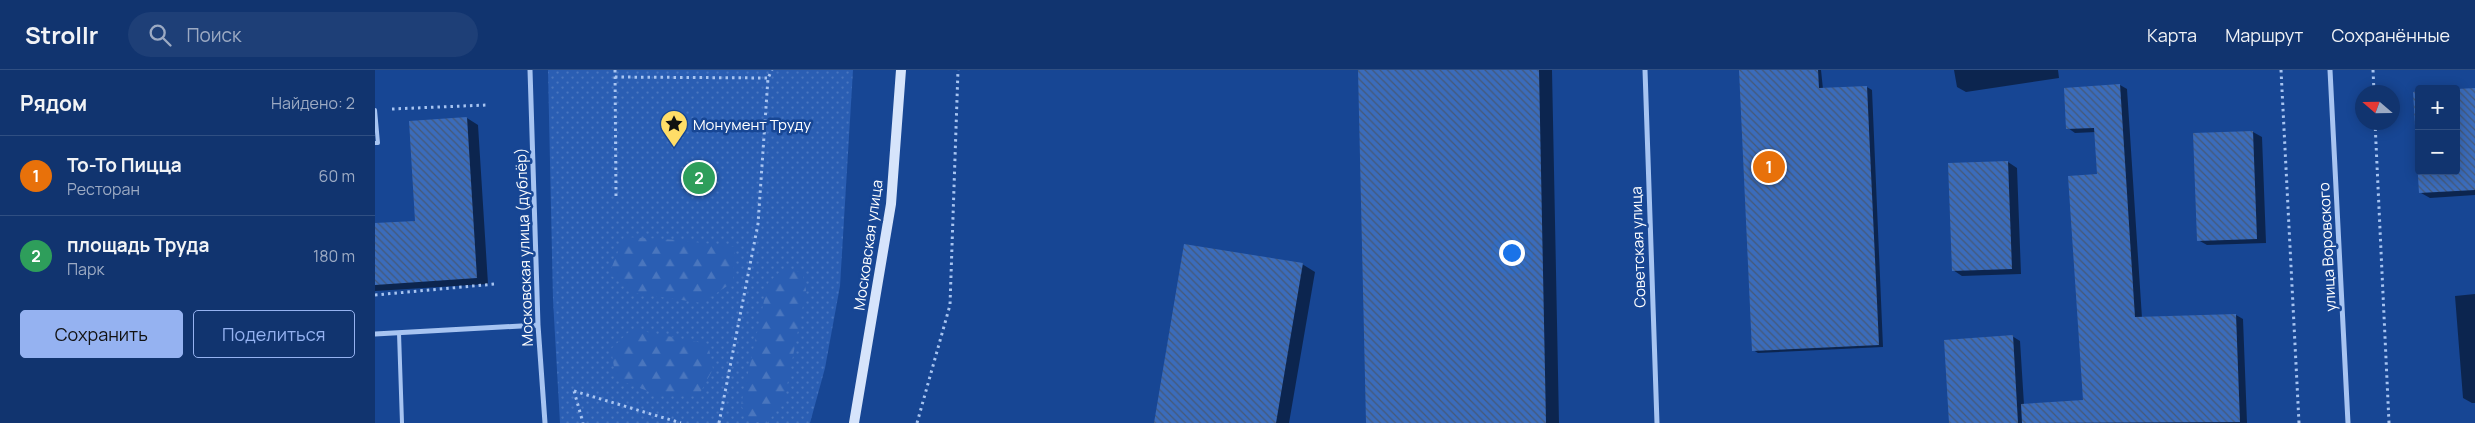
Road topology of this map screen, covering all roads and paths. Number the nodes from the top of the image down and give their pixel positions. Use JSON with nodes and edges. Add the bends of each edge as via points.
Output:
{"nodes":[{"id":1,"x":530,"y":70,"type":"edge"},
{"id":2,"x":615,"y":70,"type":"edge"},
{"id":3,"x":771,"y":70,"type":"edge"},
{"id":4,"x":901,"y":70,"type":"edge"},
{"id":5,"x":958,"y":70,"type":"edge"},
{"id":6,"x":1645,"y":70,"type":"edge"},
{"id":7,"x":2281,"y":70,"type":"edge"},
{"id":8,"x":2330,"y":70,"type":"edge"},
{"id":9,"x":2373,"y":70,"type":"edge"},
{"id":10,"x":615,"y":77,"type":"junction"},
{"id":11,"x":769,"y":78,"type":"junction"},
{"id":12,"x":2374,"y":85,"type":"edge"},
{"id":13,"x":486,"y":105,"type":"dead end"},
{"id":14,"x":375,"y":110,"type":"edge"},
{"id":15,"x":2375,"y":130,"type":"edge"},
{"id":16,"x":375,"y":143,"type":"edge"},
{"id":17,"x":616,"y":197,"type":"dead end"},
{"id":18,"x":495,"y":284,"type":"dead end"},
{"id":19,"x":375,"y":295,"type":"edge"},
{"id":20,"x":538,"y":325,"type":"junction"},
{"id":21,"x":399,"y":333,"type":"junction"},
{"id":22,"x":375,"y":334,"type":"edge"},
{"id":23,"x":402,"y":423,"type":"edge"},
{"id":24,"x":545,"y":423,"type":"edge"},
{"id":25,"x":583,"y":423,"type":"edge"},
{"id":26,"x":681,"y":423,"type":"edge"},
{"id":27,"x":719,"y":423,"type":"edge"},
{"id":28,"x":854,"y":423,"type":"edge"},
{"id":29,"x":917,"y":423,"type":"edge"},
{"id":30,"x":1657,"y":423,"type":"edge"},
{"id":31,"x":2299,"y":423,"type":"edge"},
{"id":32,"x":2348,"y":423,"type":"edge"},
{"id":33,"x":2389,"y":423,"type":"edge"}],
"edges":[{"from":1,"to":20,"type":"street","name":"Московская улица (дублёр)"},
{"from":2,"to":10,"type":"path"},
{"from":3,"to":11,"type":"path"},
{"from":4,"to":28,"type":"main road","name":"Московская улица","via":[[891,204]]},
{"from":5,"to":29,"type":"path","via":[[950,305]]},
{"from":6,"to":30,"type":"street","name":"Советская улица"},
{"from":7,"to":31,"type":"path"},
{"from":8,"to":32,"type":"street","name":"улица Воровского"},
{"from":9,"to":12,"type":"path"},
{"from":10,"to":11,"type":"path"},
{"from":10,"to":17,"type":"path"},
{"from":11,"to":27,"type":"path","via":[[758,224]]},
{"from":13,"to":14,"type":"path"},
{"from":14,"to":16,"type":"lane"},
{"from":15,"to":33,"type":"path"},
{"from":18,"to":19,"type":"path"},
{"from":20,"to":21,"type":"street"},
{"from":20,"to":24,"type":"street","name":"Московская улица (дублёр)"},
{"from":21,"to":22,"type":"street"},
{"from":21,"to":23,"type":"lane"},
{"from":25,"to":26,"type":"path","via":[[574,392]]}]}
